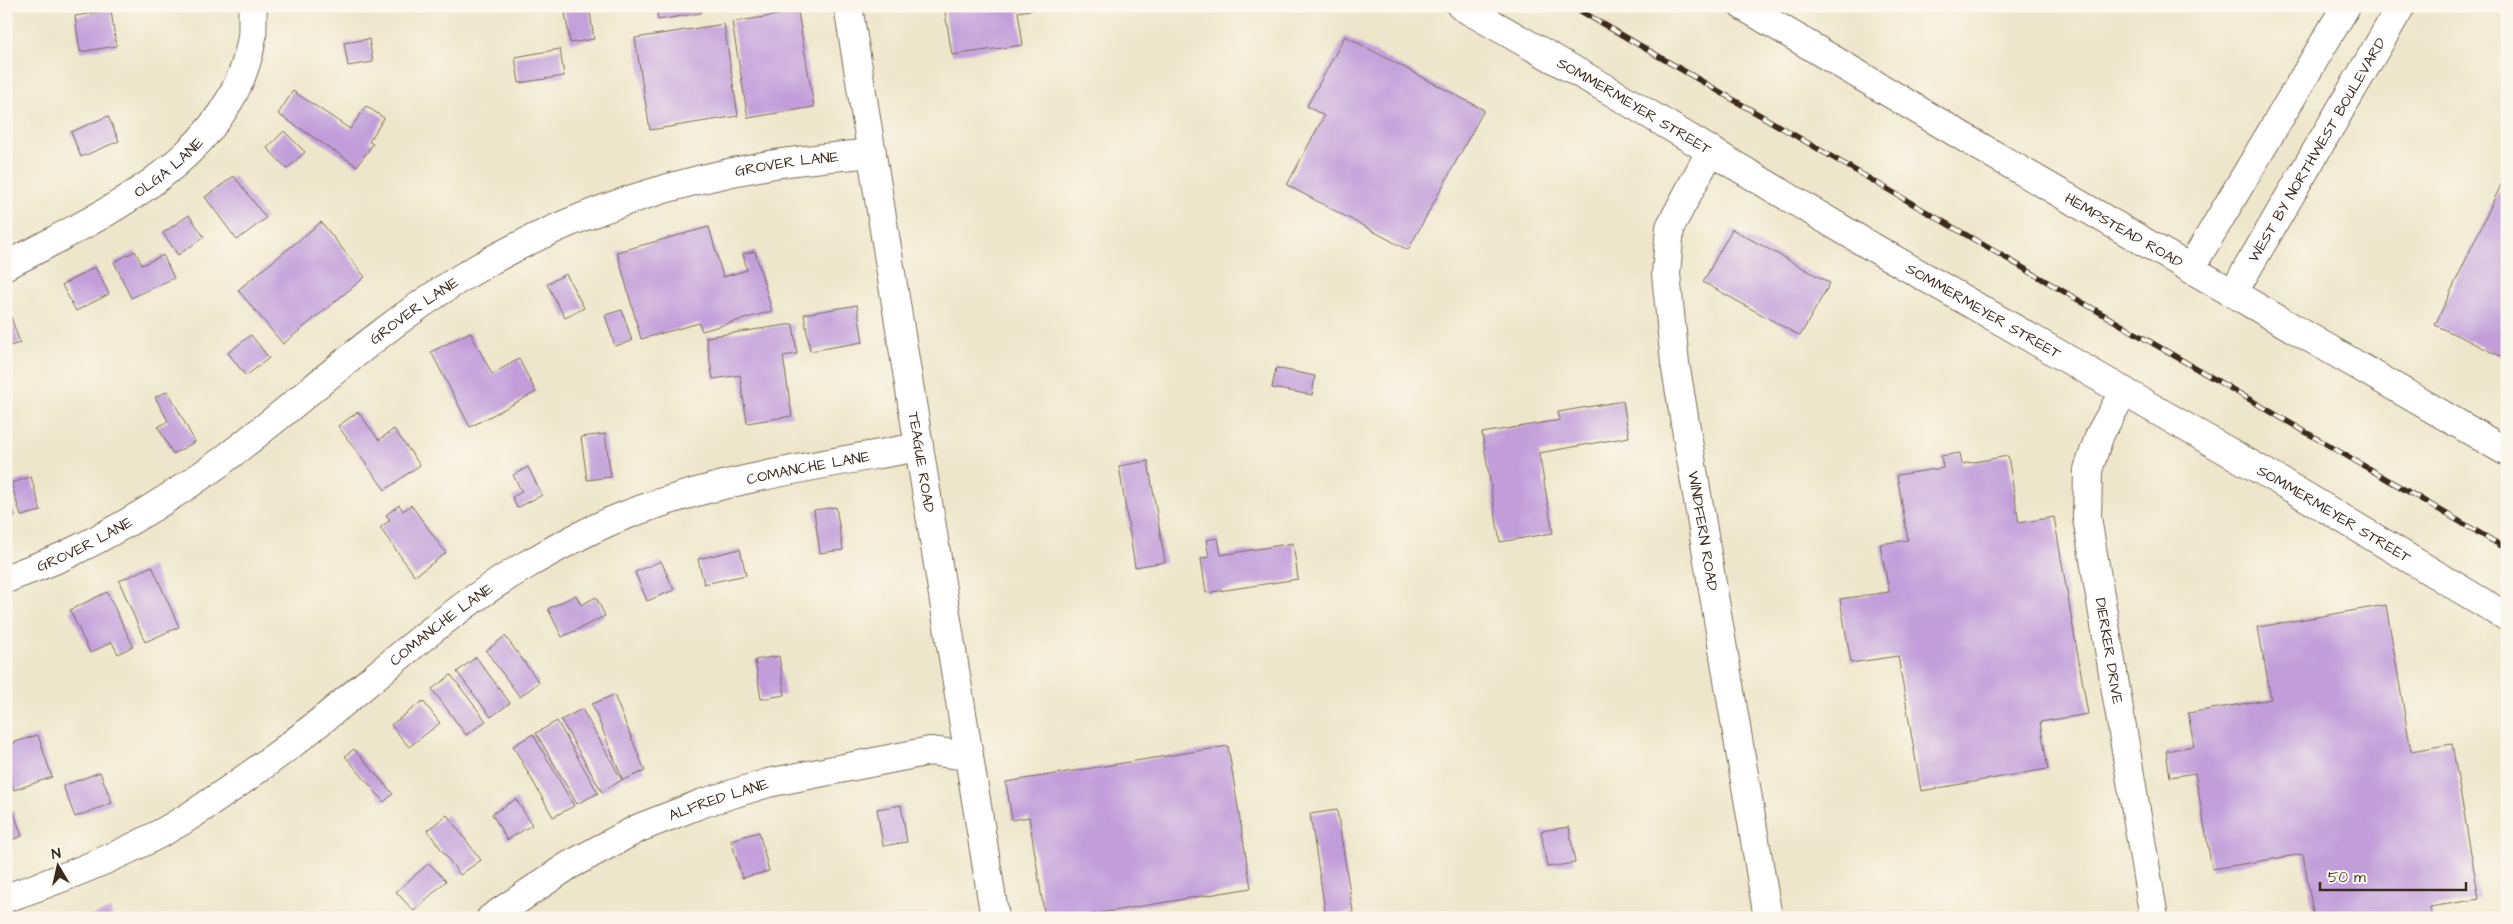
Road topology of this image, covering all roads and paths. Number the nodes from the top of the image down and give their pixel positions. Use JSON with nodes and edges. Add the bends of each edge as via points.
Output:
{"nodes":[{"id":1,"x":252,"y":6,"type":"edge"},
{"id":2,"x":848,"y":6,"type":"edge"},
{"id":3,"x":1460,"y":6,"type":"edge"},
{"id":4,"x":1743,"y":6,"type":"edge"},
{"id":5,"x":2346,"y":6,"type":"edge"},
{"id":6,"x":2401,"y":6,"type":"edge"},
{"id":7,"x":1711,"y":150,"type":"junction"},
{"id":8,"x":872,"y":153,"type":"junction"},
{"id":9,"x":6,"y":265,"type":"edge"},
{"id":10,"x":2190,"y":269,"type":"junction"},
{"id":11,"x":2233,"y":293,"type":"junction"},
{"id":12,"x":2124,"y":391,"type":"junction"},
{"id":13,"x":919,"y":447,"type":"junction"},
{"id":14,"x":2507,"y":452,"type":"edge"},
{"id":15,"x":6,"y":578,"type":"edge"},
{"id":16,"x":2507,"y":617,"type":"edge"},
{"id":17,"x":969,"y":756,"type":"junction"},
{"id":18,"x":6,"y":898,"type":"edge"},
{"id":19,"x":491,"y":918,"type":"edge"},
{"id":20,"x":995,"y":918,"type":"edge"},
{"id":21,"x":1768,"y":918,"type":"edge"},
{"id":22,"x":2154,"y":918,"type":"edge"}],
"edges":[{"from":1,"to":9,"type":"street","name":"OLGA LANE","via":[[252,36],[243,69],[226,107],[202,140],[113,209]]},
{"from":2,"to":8,"type":"street","name":"TEAGUE ROAD"},
{"from":3,"to":7,"type":"street","name":"SOMMERMEYER STREET"},
{"from":4,"to":10,"type":"street","name":"HEMPSTEAD ROAD"},
{"from":5,"to":10,"type":"street"},
{"from":6,"to":11,"type":"street","name":"WEST BY NORTHWEST BOULEVARD"},
{"from":7,"to":12,"type":"street","name":"SOMMERMEYER STREET"},
{"from":7,"to":21,"type":"street","name":"WINDFERN ROAD","via":[[1670,227],[1666,274],[1675,363]]},
{"from":8,"to":13,"type":"street","name":"TEAGUE ROAD"},
{"from":8,"to":15,"type":"street","name":"GROVER LANE","via":[[771,164],[708,177],[648,193],[572,220],[460,278],[158,505],[69,554]]},
{"from":10,"to":11,"type":"street","name":"HEMPSTEAD ROAD"},
{"from":11,"to":14,"type":"street","name":"HEMPSTEAD ROAD"},
{"from":12,"to":16,"type":"street","name":"SOMMERMEYER STREET"},
{"from":12,"to":22,"type":"street","name":"DIERKER DRIVE","via":[[2100,434],[2088,470],[2087,518]]},
{"from":13,"to":17,"type":"street","name":"TEAGUE ROAD"},
{"from":13,"to":18,"type":"street","name":"COMANCHE LANE","via":[[762,476],[685,496],[580,536],[526,566],[439,625],[277,755],[182,821],[110,857]]},
{"from":17,"to":19,"type":"street","name":"ALFRED LANE","via":[[930,751],[768,783],[703,803],[639,828],[568,866]]},
{"from":17,"to":20,"type":"street","name":"TEAGUE ROAD"}]}
